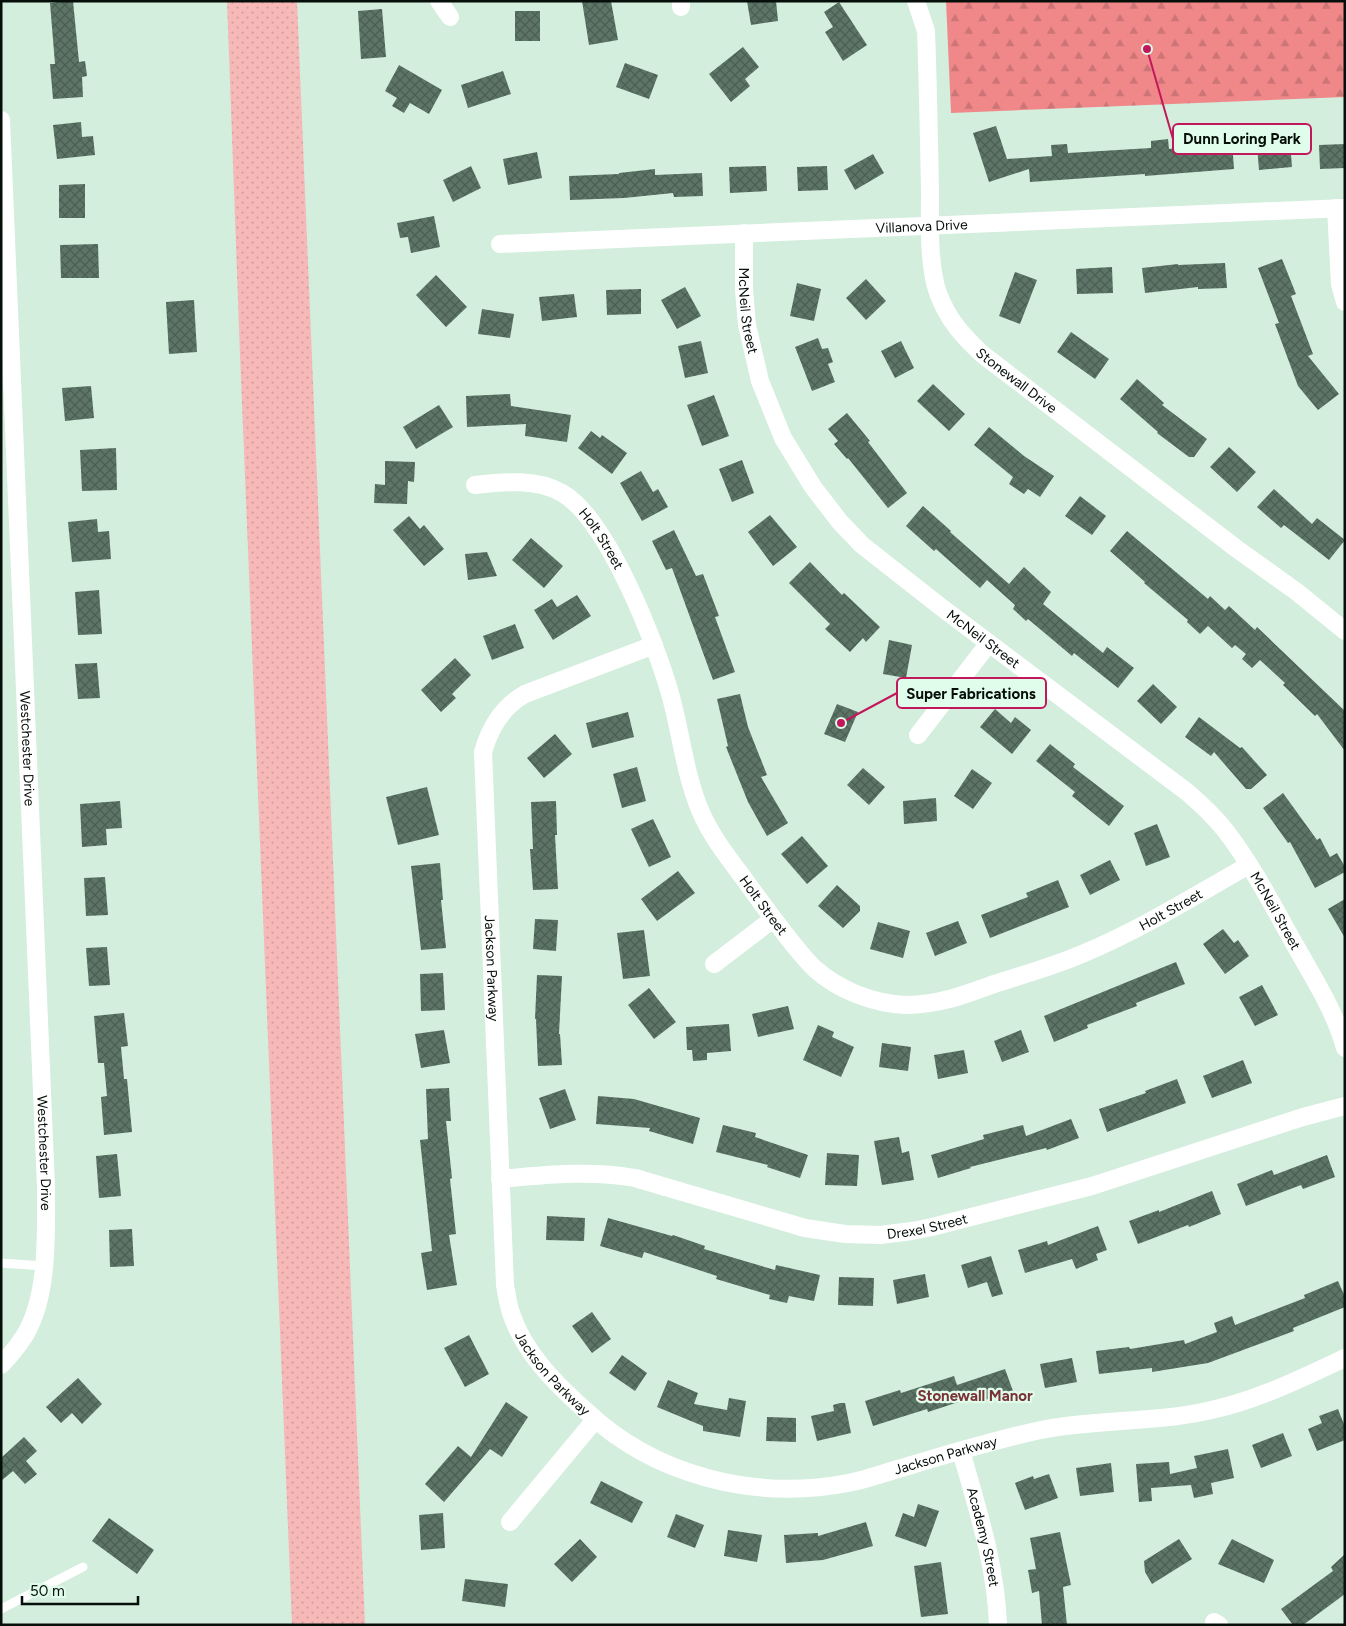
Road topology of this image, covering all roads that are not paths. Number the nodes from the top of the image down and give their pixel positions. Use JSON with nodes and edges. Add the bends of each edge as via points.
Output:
{"nodes":[{"id":1,"x":439,"y":1,"type":"edge"},
{"id":2,"x":916,"y":1,"type":"edge"},
{"id":3,"x":450,"y":17,"type":"dead end"},
{"id":4,"x":1,"y":120,"type":"edge"},
{"id":5,"x":1340,"y":208,"type":"edge"},
{"id":6,"x":4,"y":210,"type":"edge"},
{"id":7,"x":930,"y":225,"type":"junction"},
{"id":8,"x":744,"y":233,"type":"junction"},
{"id":9,"x":500,"y":244,"type":"dead end"},
{"id":10,"x":1345,"y":302,"type":"edge"},
{"id":11,"x":475,"y":485,"type":"dead end"},
{"id":12,"x":1345,"y":632,"type":"edge"},
{"id":13,"x":989,"y":643,"type":"junction"},
{"id":14,"x":654,"y":645,"type":"junction"},
{"id":15,"x":918,"y":735,"type":"dead end"},
{"id":16,"x":1249,"y":865,"type":"junction"},
{"id":17,"x":773,"y":919,"type":"junction"},
{"id":18,"x":714,"y":964,"type":"dead end"},
{"id":19,"x":1345,"y":1048,"type":"edge"},
{"id":20,"x":1345,"y":1106,"type":"edge"},
{"id":21,"x":500,"y":1179,"type":"junction"},
{"id":22,"x":1,"y":1263,"type":"edge"},
{"id":23,"x":44,"y":1266,"type":"junction"},
{"id":24,"x":1345,"y":1358,"type":"edge"},
{"id":25,"x":1,"y":1365,"type":"edge"},
{"id":26,"x":595,"y":1420,"type":"junction"},
{"id":27,"x":961,"y":1451,"type":"junction"},
{"id":28,"x":510,"y":1522,"type":"dead end"},
{"id":29,"x":83,"y":1567,"type":"dead end"},
{"id":30,"x":1,"y":1610,"type":"edge"},
{"id":31,"x":998,"y":1625,"type":"edge"}],
"edges":[{"from":1,"to":3,"type":"street"},
{"from":2,"to":7,"type":"street","name":"Stonewall Drive","via":[[926,31]]},
{"from":4,"to":6,"type":"street","name":"Westchester Drive"},
{"from":5,"to":7,"type":"street","name":"Villanova Drive"},
{"from":5,"to":10,"type":"street","via":[[1340,284]]},
{"from":6,"to":23,"type":"street","name":"Westchester Drive","via":[[46,1187]]},
{"from":7,"to":8,"type":"street","name":"Villanova Drive"},
{"from":7,"to":12,"type":"street","name":"Stonewall Drive","via":[[932,269],[938,292],[950,319],[965,338]]},
{"from":8,"to":9,"type":"street","name":"Villanova Drive"},
{"from":8,"to":13,"type":"street","name":"McNeil Street","via":[[747,325],[760,381],[783,438],[813,487],[862,545]]},
{"from":11,"to":14,"type":"street","name":"Holt Street","via":[[537,484],[560,492],[578,504],[624,576]]},
{"from":13,"to":15,"type":"street"},
{"from":13,"to":16,"type":"street","name":"McNeil Street","via":[[1187,792],[1225,829]]},
{"from":14,"to":17,"type":"street","name":"Holt Street","via":[[671,696],[692,789],[701,811],[721,848]]},
{"from":14,"to":21,"type":"street","name":"Jackson Parkway","via":[[525,694],[514,700],[499,716],[488,734],[483,752]]},
{"from":16,"to":17,"type":"street","name":"Holt Street","via":[[1084,954],[941,1002],[891,1004],[843,988],[815,969]]},
{"from":16,"to":19,"type":"street","name":"McNeil Street","via":[[1317,983]]},
{"from":17,"to":18,"type":"street"},
{"from":20,"to":21,"type":"street","name":"Drexel Street","via":[[1092,1186],[932,1227],[880,1235],[804,1228],[618,1175],[576,1173]]},
{"from":21,"to":26,"type":"street","name":"Jackson Parkway","via":[[505,1285],[511,1314],[536,1360]]},
{"from":22,"to":23,"type":"lane"},
{"from":23,"to":25,"type":"street","name":"Westchester Drive","via":[[37,1306],[26,1333]]},
{"from":24,"to":27,"type":"street","name":"Jackson Parkway","via":[[1264,1394],[1207,1411],[1050,1428]]},
{"from":26,"to":27,"type":"street","name":"Jackson Parkway","via":[[629,1445],[667,1464],[708,1479],[763,1489],[800,1489],[848,1483]]},
{"from":26,"to":28,"type":"street"},
{"from":27,"to":31,"type":"street","name":"Academy Street","via":[[987,1546]]},
{"from":29,"to":30,"type":"lane"}]}
